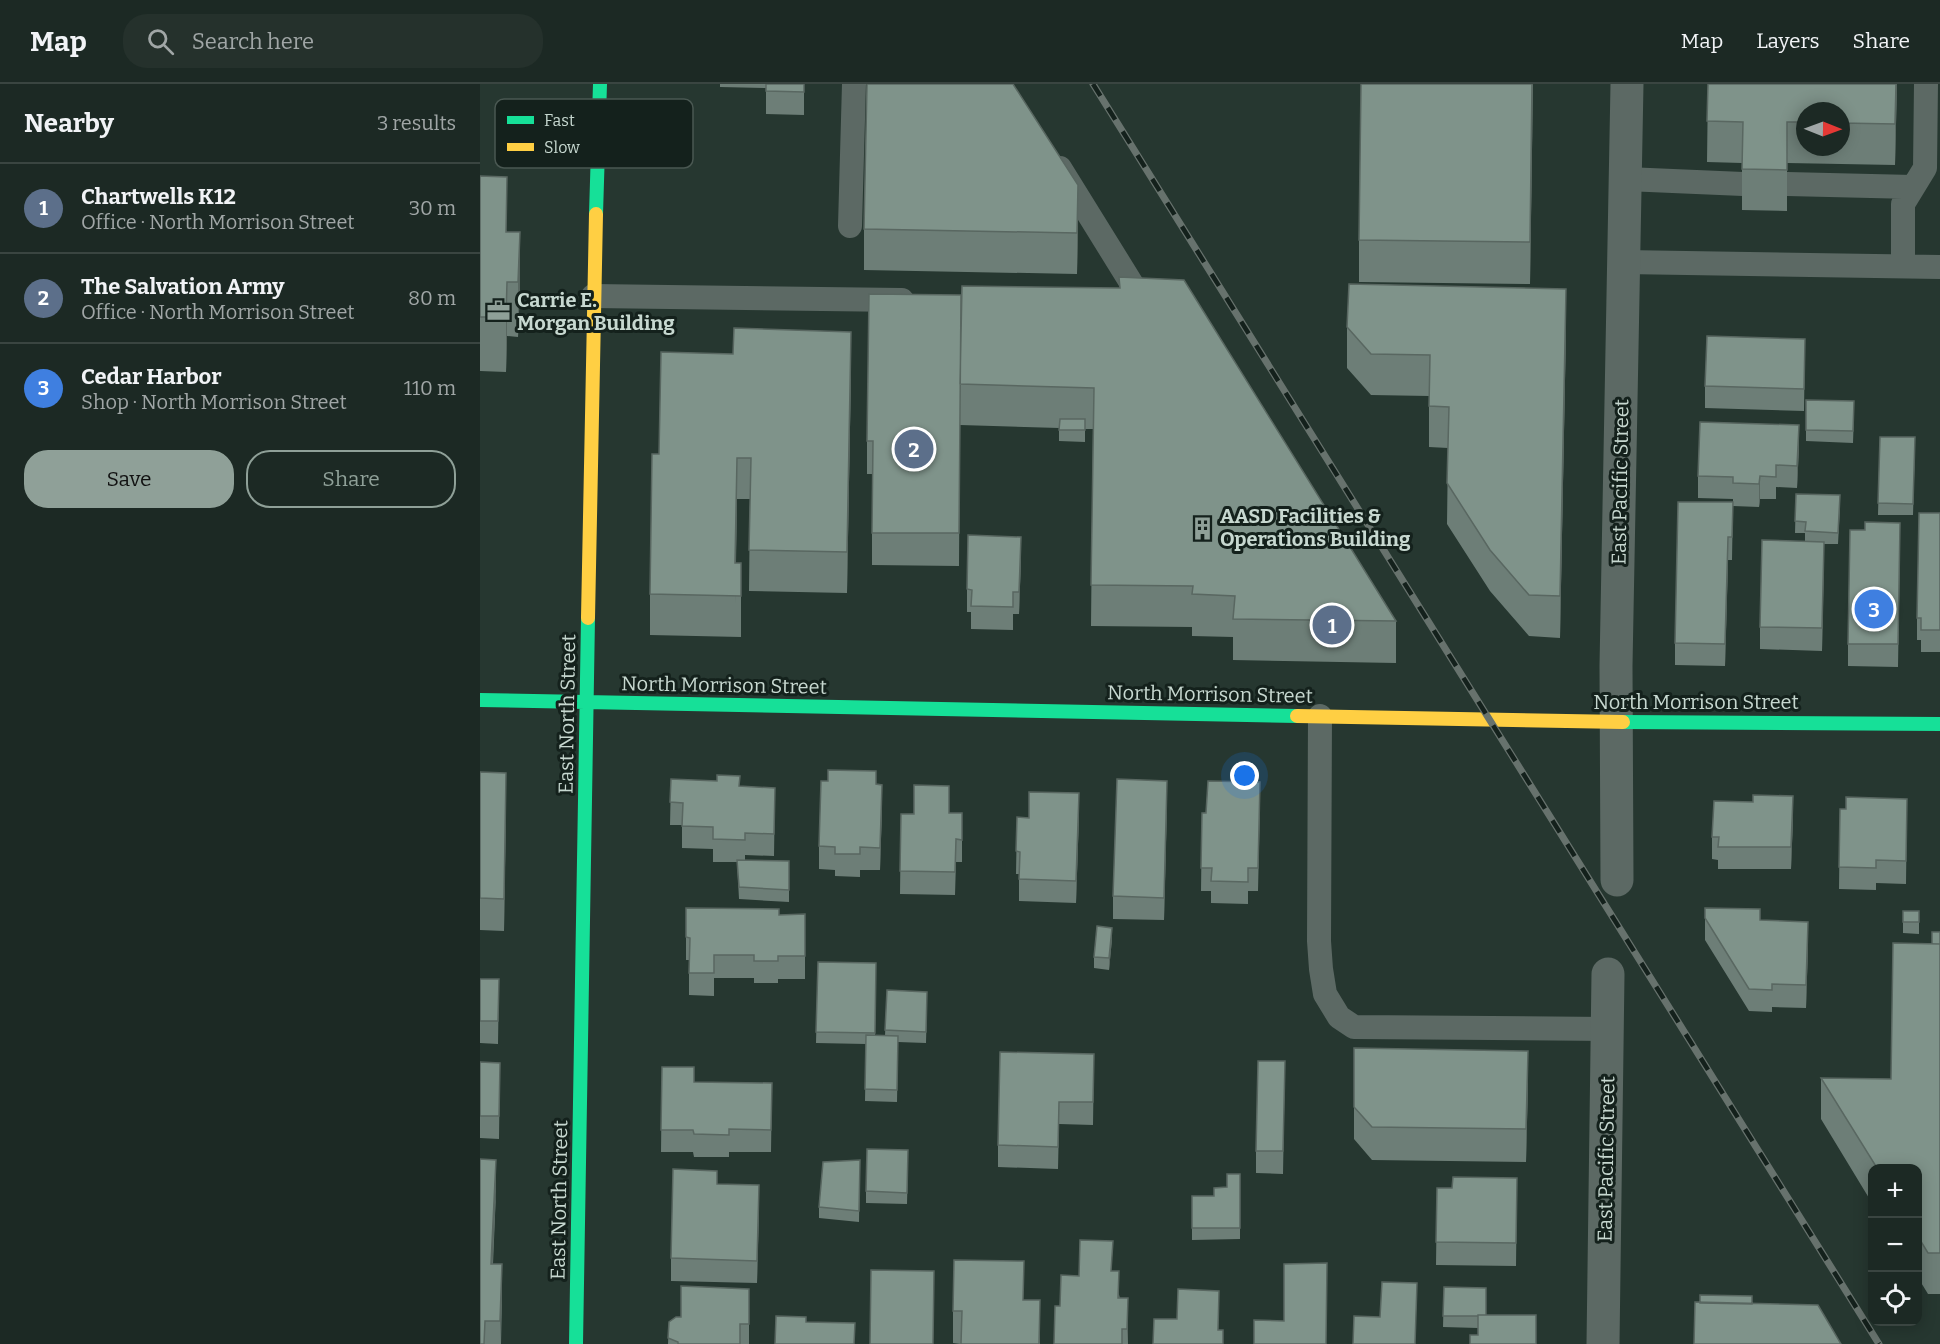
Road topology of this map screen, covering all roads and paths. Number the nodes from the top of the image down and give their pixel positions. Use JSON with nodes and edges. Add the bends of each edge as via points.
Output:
{"nodes":[{"id":1,"x":600,"y":84,"type":"edge"},
{"id":2,"x":854,"y":84,"type":"edge"},
{"id":3,"x":1627,"y":84,"type":"edge"},
{"id":4,"x":1926,"y":84,"type":"edge"},
{"id":5,"x":600,"y":99,"type":"edge"},
{"id":6,"x":1052,"y":153,"type":"edge"},
{"id":7,"x":597,"y":168,"type":"edge"},
{"id":8,"x":1626,"y":180,"type":"junction"},
{"id":9,"x":1743,"y":184,"type":"edge"},
{"id":10,"x":1787,"y":184,"type":"edge"},
{"id":11,"x":1913,"y":188,"type":"junction"},
{"id":12,"x":850,"y":226,"type":"dead end"},
{"id":13,"x":1624,"y":262,"type":"junction"},
{"id":14,"x":1903,"y":266,"type":"junction"},
{"id":15,"x":1940,"y":267,"type":"edge"},
{"id":16,"x":593,"y":296,"type":"junction"},
{"id":17,"x":920,"y":300,"type":"edge"},
{"id":18,"x":1120,"y":302,"type":"edge"},
{"id":19,"x":480,"y":700,"type":"edge"},
{"id":20,"x":586,"y":702,"type":"junction"},
{"id":21,"x":1320,"y":716,"type":"junction"},
{"id":22,"x":1616,"y":722,"type":"junction"},
{"id":23,"x":1940,"y":724,"type":"edge"},
{"id":24,"x":1617,"y":880,"type":"dead end"},
{"id":25,"x":1608,"y":974,"type":"dead end"},
{"id":26,"x":1608,"y":1029,"type":"junction"},
{"id":27,"x":576,"y":1344,"type":"edge"},
{"id":28,"x":1603,"y":1344,"type":"edge"}],
"edges":[{"from":1,"to":5,"type":"street","name":"East North Street"},
{"from":2,"to":12,"type":"lane"},
{"from":3,"to":8,"type":"street","name":"East Pacific Street"},
{"from":4,"to":11,"type":"lane","via":[[1925,168]]},
{"from":6,"to":18,"type":"lane","via":[[1143,302]]},
{"from":7,"to":16,"type":"street","name":"East North Street"},
{"from":8,"to":9,"type":"lane"},
{"from":8,"to":13,"type":"street","name":"East Pacific Street"},
{"from":10,"to":11,"type":"lane"},
{"from":11,"to":14,"type":"lane","via":[[1903,204]]},
{"from":13,"to":14,"type":"lane"},
{"from":13,"to":22,"type":"street","name":"East Pacific Street"},
{"from":14,"to":15,"type":"lane"},
{"from":16,"to":17,"type":"lane"},
{"from":16,"to":20,"type":"street","name":"East North Street"},
{"from":19,"to":20,"type":"street","name":"North Morrison Street"},
{"from":20,"to":21,"type":"street","name":"North Morrison Street"},
{"from":20,"to":27,"type":"street","name":"East North Street"},
{"from":21,"to":22,"type":"street","name":"North Morrison Street"},
{"from":21,"to":26,"type":"lane","via":[[1319,940],[1325,994],[1340,1017],[1354,1027]]},
{"from":22,"to":23,"type":"street","name":"North Morrison Street"},
{"from":22,"to":24,"type":"street","name":"East Pacific Street"},
{"from":25,"to":26,"type":"street","name":"East Pacific Street"},
{"from":26,"to":28,"type":"street","name":"East Pacific Street"}]}
